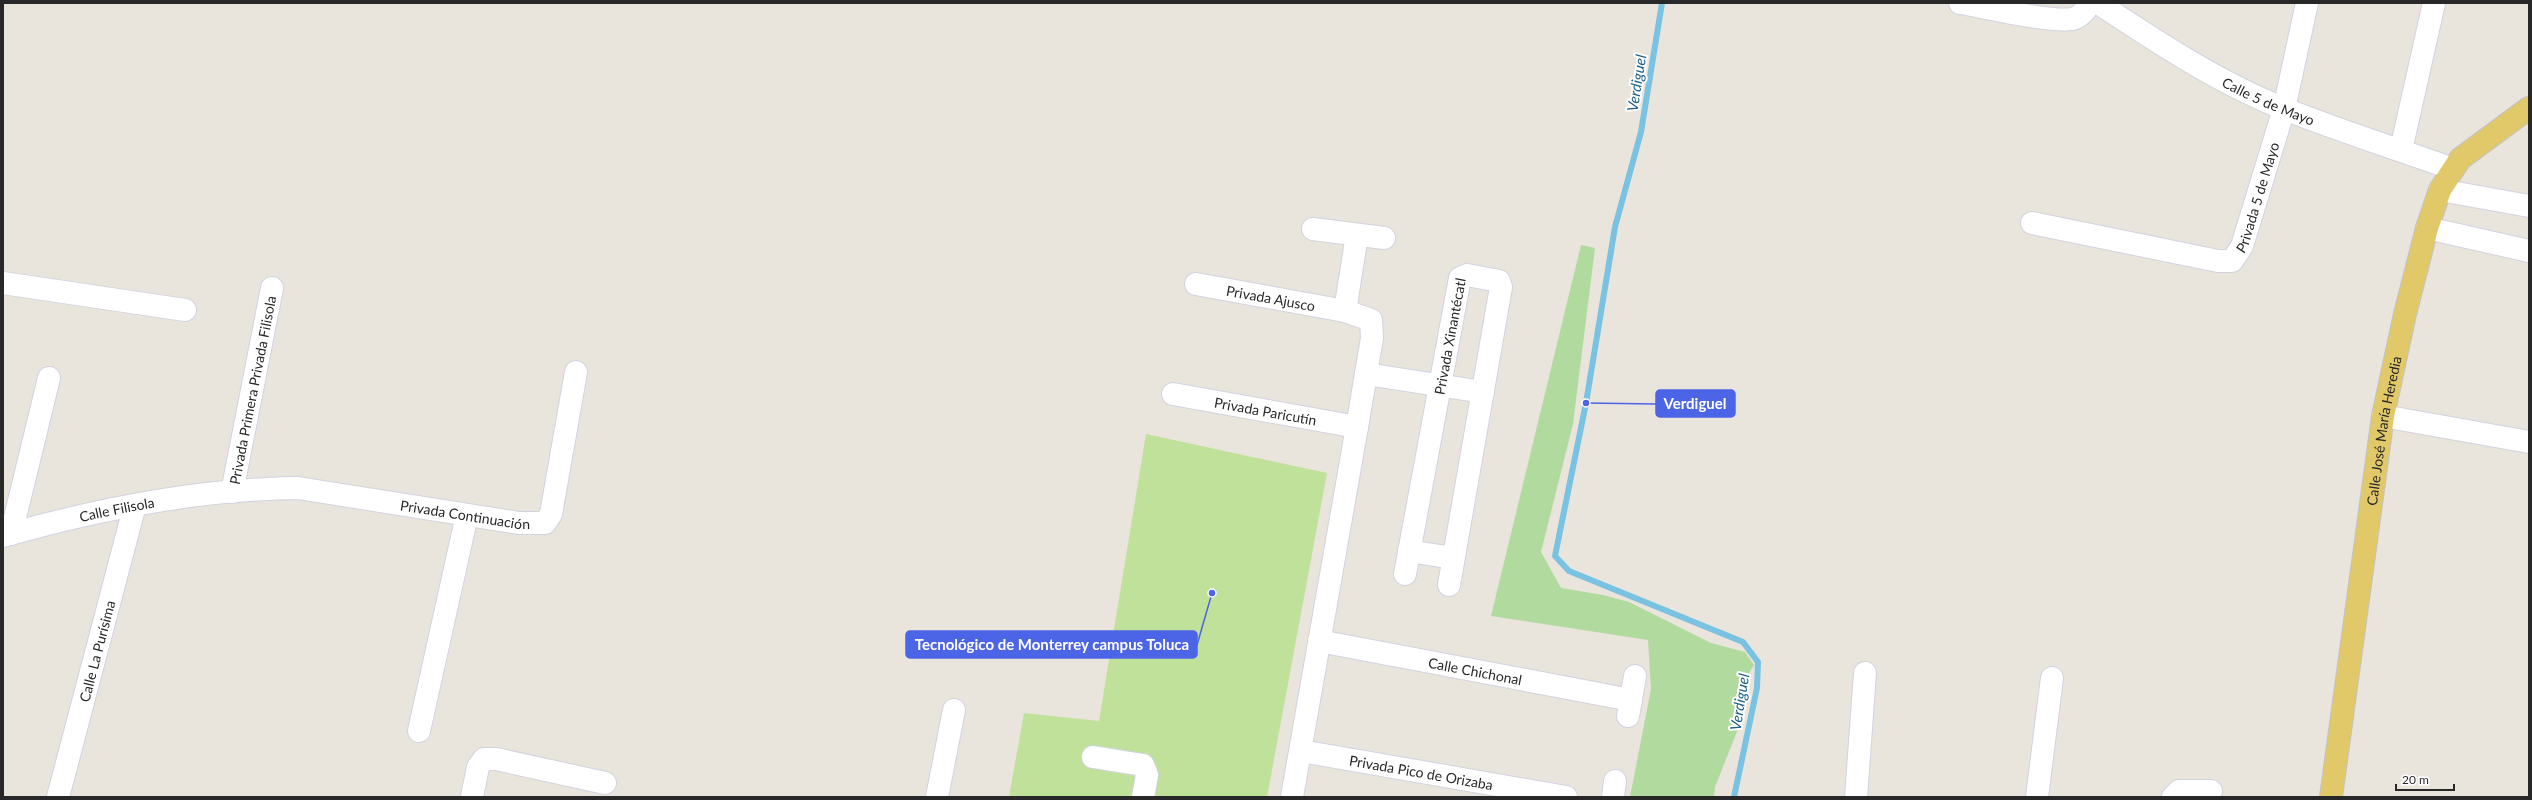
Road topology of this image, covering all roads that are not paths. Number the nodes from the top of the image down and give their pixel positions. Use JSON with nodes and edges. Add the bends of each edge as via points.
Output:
{"nodes":[{"id":1,"x":1960,"y":3,"type":"edge"},
{"id":2,"x":2090,"y":3,"type":"edge"},
{"id":3,"x":2098,"y":3,"type":"edge"},
{"id":4,"x":2307,"y":3,"type":"edge"},
{"id":5,"x":2434,"y":3,"type":"edge"},
{"id":6,"x":2529,"y":108,"type":"edge"},
{"id":7,"x":2284,"y":109,"type":"junction"},
{"id":8,"x":2401,"y":150,"type":"junction"},
{"id":9,"x":2453,"y":169,"type":"junction"},
{"id":10,"x":2440,"y":190,"type":"junction"},
{"id":11,"x":2529,"y":206,"type":"edge"},
{"id":12,"x":2032,"y":223,"type":"dead end"},
{"id":13,"x":2427,"y":228,"type":"junction"},
{"id":14,"x":1313,"y":229,"type":"dead end"},
{"id":15,"x":1357,"y":236,"type":"junction"},
{"id":16,"x":1384,"y":238,"type":"dead end"},
{"id":17,"x":2529,"y":251,"type":"edge"},
{"id":18,"x":3,"y":283,"type":"edge"},
{"id":19,"x":1196,"y":284,"type":"dead end"},
{"id":20,"x":272,"y":288,"type":"dead end"},
{"id":21,"x":185,"y":310,"type":"dead end"},
{"id":22,"x":1344,"y":311,"type":"junction"},
{"id":23,"x":576,"y":372,"type":"dead end"},
{"id":24,"x":1366,"y":374,"type":"junction"},
{"id":25,"x":49,"y":378,"type":"dead end"},
{"id":26,"x":1438,"y":387,"type":"junction"},
{"id":27,"x":1483,"y":392,"type":"junction"},
{"id":28,"x":1173,"y":394,"type":"dead end"},
{"id":29,"x":2383,"y":416,"type":"junction"},
{"id":30,"x":1357,"y":427,"type":"junction"},
{"id":31,"x":2529,"y":442,"type":"edge"},
{"id":32,"x":232,"y":492,"type":"junction"},
{"id":33,"x":135,"y":505,"type":"junction"},
{"id":34,"x":467,"y":515,"type":"junction"},
{"id":35,"x":7,"y":535,"type":"edge"},
{"id":36,"x":1409,"y":551,"type":"junction"},
{"id":37,"x":1453,"y":558,"type":"junction"},
{"id":38,"x":1405,"y":574,"type":"dead end"},
{"id":39,"x":1449,"y":585,"type":"dead end"},
{"id":40,"x":1319,"y":641,"type":"junction"},
{"id":41,"x":1865,"y":673,"type":"dead end"},
{"id":42,"x":1635,"y":676,"type":"dead end"},
{"id":43,"x":2052,"y":678,"type":"dead end"},
{"id":44,"x":954,"y":710,"type":"dead end"},
{"id":45,"x":419,"y":731,"type":"dead end"},
{"id":46,"x":1301,"y":751,"type":"junction"},
{"id":47,"x":1093,"y":757,"type":"dead end"},
{"id":48,"x":605,"y":783,"type":"dead end"},
{"id":49,"x":2211,"y":791,"type":"dead end"},
{"id":50,"x":58,"y":797,"type":"edge"},
{"id":51,"x":472,"y":797,"type":"edge"},
{"id":52,"x":937,"y":797,"type":"edge"},
{"id":53,"x":1143,"y":797,"type":"edge"},
{"id":54,"x":1292,"y":797,"type":"edge"},
{"id":55,"x":1566,"y":797,"type":"edge"},
{"id":56,"x":1856,"y":797,"type":"edge"},
{"id":57,"x":2037,"y":797,"type":"edge"},
{"id":58,"x":2173,"y":797,"type":"edge"},
{"id":59,"x":2331,"y":797,"type":"edge"}],
"edges":[{"from":1,"to":2,"type":"street","via":[[2054,19],[2072,19],[2085,12]]},
{"from":3,"to":7,"type":"street","name":"Calle 5 de Mayo","via":[[2214,74]]},
{"from":4,"to":7,"type":"street","name":"Privada 5 de Mayo"},
{"from":5,"to":8,"type":"street"},
{"from":6,"to":9,"type":"main road","name":"Calle José María Heredia","via":[[2472,149]]},
{"from":7,"to":8,"type":"street","name":"Calle 5 de Mayo"},
{"from":7,"to":12,"type":"street","name":"Privada 5 de Mayo","via":[[2242,246],[2232,261],[2218,261]]},
{"from":8,"to":9,"type":"street","name":"Calle 5 de Mayo"},
{"from":9,"to":10,"type":"main road","name":"Calle José María Heredia"},
{"from":10,"to":11,"type":"street"},
{"from":10,"to":13,"type":"main road","name":"Calle José María Heredia"},
{"from":13,"to":17,"type":"street"},
{"from":13,"to":29,"type":"main road","name":"Calle José María Heredia"},
{"from":14,"to":15,"type":"street"},
{"from":15,"to":16,"type":"street"},
{"from":15,"to":22,"type":"street"},
{"from":18,"to":21,"type":"street"},
{"from":19,"to":22,"type":"street","name":"Privada Ajusco"},
{"from":20,"to":32,"type":"street","name":"Privada Primera Privada Filisola"},
{"from":22,"to":24,"type":"street","name":"Privada Ajusco","via":[[1371,320],[1372,338]]},
{"from":23,"to":34,"type":"street","name":"Privada Continuación","via":[[551,514],[545,523],[519,523]]},
{"from":24,"to":26,"type":"street"},
{"from":24,"to":30,"type":"street","name":"Privada Ajusco"},
{"from":25,"to":35,"type":"street"},
{"from":26,"to":27,"type":"street"},
{"from":26,"to":27,"type":"street","name":"Privada Xinantécatl","via":[[1460,278],[1467,275],[1499,281],[1501,287]]},
{"from":26,"to":36,"type":"street","name":"Privada Xinantécatl"},
{"from":27,"to":37,"type":"street","name":"Privada Xinantécatl"},
{"from":28,"to":30,"type":"street","name":"Privada Paricutín"},
{"from":29,"to":31,"type":"street"},
{"from":29,"to":59,"type":"main road","name":"Calle José María Heredia"},
{"from":30,"to":40,"type":"street","name":"Privada Ajusco"},
{"from":32,"to":33,"type":"street","name":"Calle Filisola"},
{"from":32,"to":34,"type":"street","name":"Privada Continuación","via":[[298,488]]},
{"from":33,"to":35,"type":"street","name":"Calle Filisola"},
{"from":33,"to":50,"type":"street","name":"Calle La Purísima"},
{"from":34,"to":45,"type":"street"},
{"from":36,"to":37,"type":"street"},
{"from":36,"to":38,"type":"street","name":"Privada Xinantécatl"},
{"from":37,"to":39,"type":"street","name":"Privada Xinantécatl"},
{"from":40,"to":42,"type":"street","name":"Calle Chichonal","via":[[1629,708]]},
{"from":40,"to":46,"type":"street","name":"Privada Ajusco"},
{"from":41,"to":56,"type":"street"},
{"from":43,"to":57,"type":"street"},
{"from":44,"to":52,"type":"street"},
{"from":46,"to":54,"type":"street","name":"Privada Ajusco"},
{"from":46,"to":55,"type":"street","name":"Privada Pico de Orizaba"},
{"from":47,"to":53,"type":"street","via":[[1143,764],[1147,775]]},
{"from":48,"to":51,"type":"street","via":[[496,759],[484,759],[478,767]]},
{"from":49,"to":58,"type":"street","via":[[2179,791]]}]}
